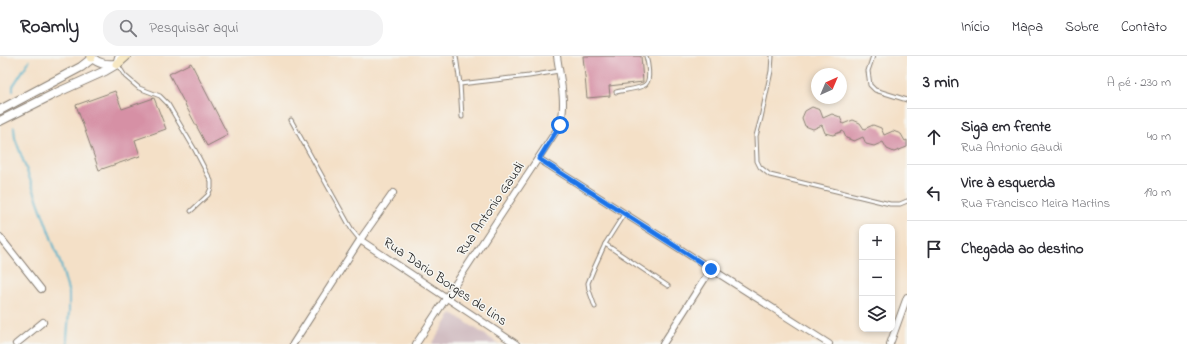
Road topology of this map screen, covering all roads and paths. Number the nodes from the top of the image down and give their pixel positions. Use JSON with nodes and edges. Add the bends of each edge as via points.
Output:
{"nodes":[{"id":1,"x":91,"y":56,"type":"edge"},
{"id":2,"x":126,"y":56,"type":"edge"},
{"id":3,"x":456,"y":56,"type":"edge"},
{"id":4,"x":557,"y":56,"type":"edge"},
{"id":5,"x":646,"y":56,"type":"edge"},
{"id":6,"x":772,"y":56,"type":"edge"},
{"id":7,"x":873,"y":56,"type":"edge"},
{"id":8,"x":118,"y":60,"type":"edge"},
{"id":9,"x":559,"y":71,"type":"junction"},
{"id":10,"x":460,"y":84,"type":"junction"},
{"id":11,"x":616,"y":92,"type":"dead end"},
{"id":12,"x":907,"y":100,"type":"edge"},
{"id":13,"x":0,"y":110,"type":"edge"},
{"id":14,"x":462,"y":117,"type":"dead end"},
{"id":15,"x":291,"y":120,"type":"dead end"},
{"id":16,"x":0,"y":121,"type":"edge"},
{"id":17,"x":539,"y":159,"type":"junction"},
{"id":18,"x":393,"y":193,"type":"dead end"},
{"id":19,"x":907,"y":201,"type":"edge"},
{"id":20,"x":191,"y":211,"type":"dead end"},
{"id":21,"x":624,"y":214,"type":"junction"},
{"id":22,"x":0,"y":237,"type":"edge"},
{"id":23,"x":360,"y":240,"type":"junction"},
{"id":24,"x":605,"y":244,"type":"junction"},
{"id":25,"x":711,"y":269,"type":"junction"},
{"id":26,"x":668,"y":286,"type":"dead end"},
{"id":27,"x":42,"y":289,"type":"dead end"},
{"id":28,"x":446,"y":298,"type":"junction"},
{"id":29,"x":907,"y":300,"type":"edge"},
{"id":30,"x":595,"y":307,"type":"dead end"},
{"id":31,"x":43,"y":322,"type":"dead end"},
{"id":32,"x":16,"y":344,"type":"edge"},
{"id":33,"x":292,"y":344,"type":"edge"},
{"id":34,"x":416,"y":344,"type":"edge"},
{"id":35,"x":516,"y":344,"type":"edge"},
{"id":36,"x":662,"y":344,"type":"edge"},
{"id":37,"x":829,"y":344,"type":"edge"},
{"id":38,"x":890,"y":344,"type":"edge"}],
"edges":[{"from":1,"to":8,"type":"street","via":[[103,64]]},
{"from":1,"to":13,"type":"street","via":[[81,67]]},
{"from":2,"to":8,"type":"main road"},
{"from":3,"to":10,"type":"lane"},
{"from":4,"to":9,"type":"street","name":"Rua Antonio Gaudi"},
{"from":5,"to":11,"type":"lane","via":[[646,85]]},
{"from":6,"to":19,"type":"lane","via":[[756,136],[757,161],[760,167],[770,175],[890,204]]},
{"from":7,"to":12,"type":"lane","via":[[868,71],[870,84],[875,90]]},
{"from":8,"to":16,"type":"street","via":[[105,71]]},
{"from":8,"to":20,"type":"lane","via":[[125,76],[139,88],[160,96],[168,104],[210,181],[208,195]]},
{"from":9,"to":10,"type":"lane"},
{"from":9,"to":17,"type":"street","name":"Rua Antonio Gaudi","via":[[563,115],[556,133]]},
{"from":10,"to":14,"type":"lane"},
{"from":15,"to":23,"type":"lane"},
{"from":17,"to":21,"type":"street"},
{"from":17,"to":28,"type":"street","name":"Rua Antonio Gaudi"},
{"from":18,"to":23,"type":"street"},
{"from":21,"to":24,"type":"lane"},
{"from":21,"to":25,"type":"street"},
{"from":22,"to":27,"type":"street"},
{"from":23,"to":28,"type":"street","name":"Rua Dario Borges de Lins"},
{"from":23,"to":33,"type":"street"},
{"from":24,"to":26,"type":"lane"},
{"from":24,"to":30,"type":"lane","via":[[588,283]]},
{"from":25,"to":36,"type":"street"},
{"from":25,"to":37,"type":"street"},
{"from":28,"to":34,"type":"street","name":"Rua Antonio Gaudi"},
{"from":28,"to":35,"type":"street","name":"Rua Dario Borges de Lins"},
{"from":29,"to":38,"type":"street"},
{"from":31,"to":32,"type":"street"}]}
